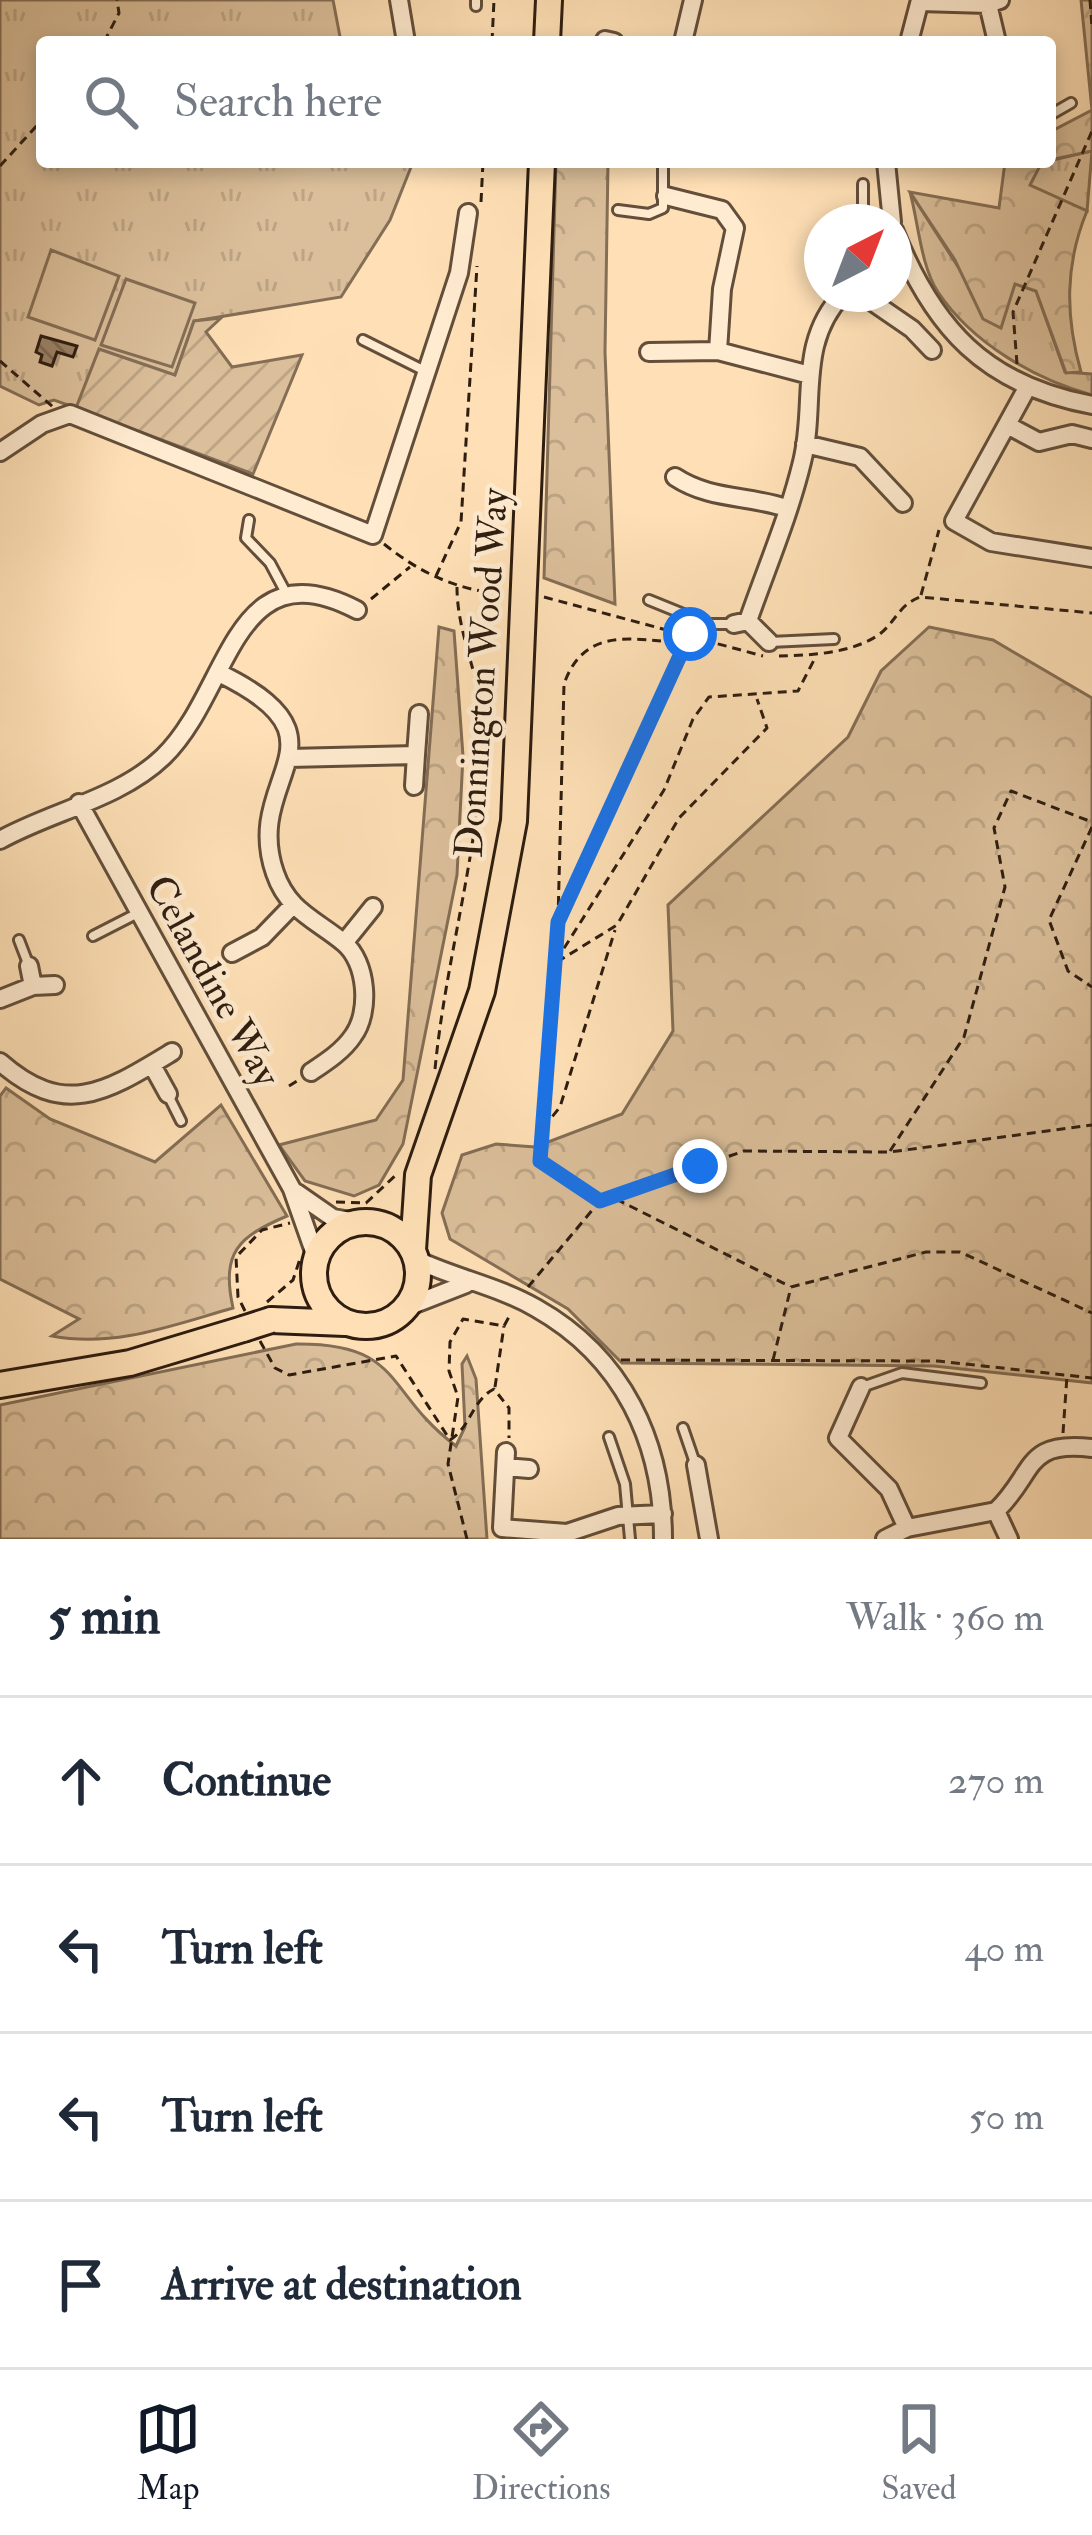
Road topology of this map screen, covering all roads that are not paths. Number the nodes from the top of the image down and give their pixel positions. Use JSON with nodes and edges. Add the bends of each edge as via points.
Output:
{"nodes":[{"id":1,"x":399,"y":0,"type":"edge"},
{"id":2,"x":549,"y":0,"type":"edge"},
{"id":3,"x":693,"y":0,"type":"edge"},
{"id":4,"x":920,"y":1,"type":"edge"},
{"id":5,"x":948,"y":2,"type":"edge"},
{"id":6,"x":994,"y":2,"type":"edge"},
{"id":7,"x":405,"y":36,"type":"edge"},
{"id":8,"x":547,"y":36,"type":"edge"},
{"id":9,"x":684,"y":36,"type":"edge"},
{"id":10,"x":911,"y":36,"type":"edge"},
{"id":11,"x":997,"y":36,"type":"edge"},
{"id":12,"x":1071,"y":103,"type":"dead end"},
{"id":13,"x":1056,"y":112,"type":"edge"},
{"id":14,"x":542,"y":168,"type":"edge"},
{"id":15,"x":664,"y":168,"type":"edge"},
{"id":16,"x":887,"y":168,"type":"edge"},
{"id":17,"x":863,"y":184,"type":"dead end"},
{"id":18,"x":666,"y":196,"type":"junction"},
{"id":19,"x":863,"y":204,"type":"edge"},
{"id":20,"x":891,"y":204,"type":"edge"},
{"id":21,"x":618,"y":210,"type":"dead end"},
{"id":22,"x":474,"y":211,"type":"road end"},
{"id":23,"x":912,"y":280,"type":"edge"},
{"id":24,"x":829,"y":312,"type":"edge"},
{"id":25,"x":887,"y":312,"type":"edge"},
{"id":26,"x":363,"y":340,"type":"dead end"},
{"id":27,"x":932,"y":350,"type":"dead end"},
{"id":28,"x":718,"y":351,"type":"junction"},
{"id":29,"x":649,"y":352,"type":"dead end"},
{"id":30,"x":426,"y":372,"type":"junction"},
{"id":31,"x":806,"y":374,"type":"junction"},
{"id":32,"x":1022,"y":380,"type":"junction"},
{"id":33,"x":1092,"y":405,"type":"edge"},
{"id":34,"x":1009,"y":426,"type":"junction"},
{"id":35,"x":1092,"y":439,"type":"edge"},
{"id":36,"x":806,"y":444,"type":"junction"},
{"id":37,"x":0,"y":452,"type":"edge"},
{"id":38,"x":675,"y":478,"type":"dead end"},
{"id":39,"x":903,"y":503,"type":"dead end"},
{"id":40,"x":786,"y":508,"type":"junction"},
{"id":41,"x":249,"y":520,"type":"dead end"},
{"id":42,"x":1092,"y":558,"type":"edge"},
{"id":43,"x":287,"y":595,"type":"junction"},
{"id":44,"x":649,"y":600,"type":"dead end"},
{"id":45,"x":357,"y":610,"type":"road end"},
{"id":46,"x":741,"y":622,"type":"junction"},
{"id":47,"x":834,"y":639,"type":"dead end"},
{"id":48,"x":769,"y":642,"type":"joint"},
{"id":49,"x":219,"y":674,"type":"junction"},
{"id":50,"x":419,"y":714,"type":"dead end"},
{"id":51,"x":416,"y":755,"type":"junction"},
{"id":52,"x":289,"y":758,"type":"junction"},
{"id":53,"x":414,"y":786,"type":"dead end"},
{"id":54,"x":79,"y":803,"type":"junction"},
{"id":55,"x":2,"y":835,"type":"edge"},
{"id":56,"x":292,"y":907,"type":"junction"},
{"id":57,"x":363,"y":910,"type":"dead end"},
{"id":58,"x":136,"y":914,"type":"junction"},
{"id":59,"x":93,"y":936,"type":"dead end"},
{"id":60,"x":19,"y":940,"type":"dead end"},
{"id":61,"x":344,"y":943,"type":"junction"},
{"id":62,"x":232,"y":953,"type":"dead end"},
{"id":63,"x":29,"y":966,"type":"joint"},
{"id":64,"x":61,"y":982,"type":"dead end"},
{"id":65,"x":33,"y":986,"type":"junction"},
{"id":66,"x":0,"y":999,"type":"edge"},
{"id":67,"x":172,"y":1052,"type":"dead end"},
{"id":68,"x":0,"y":1062,"type":"edge"},
{"id":69,"x":152,"y":1065,"type":"junction"},
{"id":70,"x":311,"y":1072,"type":"dead end"},
{"id":71,"x":168,"y":1094,"type":"joint"},
{"id":72,"x":181,"y":1120,"type":"dead end"},
{"id":73,"x":412,"y":1168,"type":"junction"},
{"id":74,"x":292,"y":1189,"type":"junction"},
{"id":75,"x":365,"y":1222,"type":"junction"},
{"id":76,"x":415,"y":1255,"type":"junction"},
{"id":77,"x":308,"y":1256,"type":"junction"},
{"id":78,"x":466,"y":1284,"type":"junction"},
{"id":79,"x":314,"y":1286,"type":"junction"},
{"id":80,"x":407,"y":1307,"type":"junction"},
{"id":81,"x":256,"y":1319,"type":"junction"},
{"id":82,"x":347,"y":1323,"type":"junction"},
{"id":83,"x":981,"y":1382,"type":"dead end"},
{"id":84,"x":0,"y":1385,"type":"edge"},
{"id":85,"x":861,"y":1387,"type":"joint"},
{"id":86,"x":683,"y":1428,"type":"dead end"},
{"id":87,"x":609,"y":1437,"type":"dead end"},
{"id":88,"x":1092,"y":1448,"type":"edge"},
{"id":89,"x":696,"y":1465,"type":"joint"},
{"id":90,"x":529,"y":1469,"type":"dead end"},
{"id":91,"x":996,"y":1511,"type":"junction"},
{"id":92,"x":663,"y":1514,"type":"junction"},
{"id":93,"x":627,"y":1516,"type":"junction"},
{"id":94,"x":908,"y":1528,"type":"junction"},
{"id":95,"x":502,"y":1533,"type":"edge"},
{"id":96,"x":630,"y":1539,"type":"edge"},
{"id":97,"x":663,"y":1539,"type":"edge"},
{"id":98,"x":709,"y":1539,"type":"edge"},
{"id":99,"x":885,"y":1539,"type":"edge"},
{"id":100,"x":1009,"y":1539,"type":"edge"}],
"edges":[{"from":1,"to":7,"type":"street"},
{"from":2,"to":8,"type":"main road"},
{"from":3,"to":9,"type":"street"},
{"from":4,"to":5,"type":"street"},
{"from":4,"to":10,"type":"street"},
{"from":5,"to":6,"type":"street"},
{"from":6,"to":11,"type":"street"},
{"from":12,"to":13,"type":"lane"},
{"from":14,"to":73,"type":"main road","name":"Donnington Wood Way","via":[[514,821],[482,991],[443,1118]]},
{"from":15,"to":18,"type":"lane"},
{"from":16,"to":20,"type":"street"},
{"from":17,"to":19,"type":"lane"},
{"from":18,"to":21,"type":"lane","via":[[658,212]]},
{"from":18,"to":28,"type":"street","via":[[722,210],[735,228]]},
{"from":22,"to":30,"type":"street"},
{"from":23,"to":32,"type":"street","via":[[965,347]]},
{"from":24,"to":31,"type":"street"},
{"from":25,"to":27,"type":"street"},
{"from":26,"to":30,"type":"lane"},
{"from":28,"to":29,"type":"street"},
{"from":28,"to":31,"type":"street"},
{"from":30,"to":37,"type":"street","via":[[373,535],[70,414]]},
{"from":31,"to":36,"type":"street"},
{"from":32,"to":33,"type":"street"},
{"from":32,"to":34,"type":"street"},
{"from":34,"to":35,"type":"street","via":[[1040,442],[1072,434]]},
{"from":34,"to":42,"type":"street","via":[[962,500],[957,526],[991,542]]},
{"from":36,"to":39,"type":"street","via":[[860,457]]},
{"from":36,"to":40,"type":"street"},
{"from":38,"to":40,"type":"street","via":[[713,496]]},
{"from":40,"to":46,"type":"street"},
{"from":41,"to":43,"type":"lane","via":[[246,538]]},
{"from":43,"to":45,"type":"street","via":[[326,594]]},
{"from":43,"to":49,"type":"street","via":[[263,606],[233,640]]},
{"from":44,"to":46,"type":"lane","via":[[708,624]]},
{"from":46,"to":48,"type":"street"},
{"from":47,"to":48,"type":"lane"},
{"from":49,"to":52,"type":"street","via":[[278,708]]},
{"from":49,"to":54,"type":"street","via":[[160,760]]},
{"from":50,"to":51,"type":"street"},
{"from":51,"to":52,"type":"street"},
{"from":51,"to":53,"type":"street"},
{"from":52,"to":56,"type":"street","via":[[268,841]]},
{"from":54,"to":55,"type":"street"},
{"from":54,"to":58,"type":"street","name":"Celandine Way"},
{"from":56,"to":61,"type":"street"},
{"from":56,"to":62,"type":"street"},
{"from":57,"to":61,"type":"street"},
{"from":58,"to":59,"type":"lane"},
{"from":58,"to":74,"type":"street","name":"Celandine Way"},
{"from":60,"to":63,"type":"lane"},
{"from":61,"to":70,"type":"street","via":[[361,967],[363,1009],[337,1064]]},
{"from":63,"to":65,"type":"street"},
{"from":64,"to":65,"type":"street"},
{"from":65,"to":66,"type":"street"},
{"from":67,"to":69,"type":"street"},
{"from":68,"to":69,"type":"street","via":[[37,1090],[78,1097]]},
{"from":69,"to":71,"type":"street"},
{"from":71,"to":72,"type":"lane"},
{"from":73,"to":75,"type":"main road","name":"Donnington Wood Way"},
{"from":73,"to":76,"type":"main road","name":"Donnington Wood Way"},
{"from":74,"to":75,"type":"street","name":"Celandine Way","via":[[333,1218]]},
{"from":74,"to":77,"type":"street","name":"Celandine Way"},
{"from":75,"to":76,"type":"main road","via":[[391,1227]]},
{"from":75,"to":77,"type":"main road"},
{"from":76,"to":78,"type":"street"},
{"from":76,"to":80,"type":"main road","via":[[419,1276]]},
{"from":77,"to":79,"type":"main road"},
{"from":78,"to":80,"type":"street"},
{"from":78,"to":92,"type":"street","via":[[536,1308],[602,1359],[652,1449]]},
{"from":79,"to":81,"type":"main road"},
{"from":79,"to":82,"type":"main road"},
{"from":80,"to":82,"type":"main road","via":[[386,1323]]},
{"from":81,"to":82,"type":"main road"},
{"from":81,"to":84,"type":"main road","via":[[130,1363]]},
{"from":83,"to":85,"type":"lane","via":[[902,1372]]},
{"from":85,"to":94,"type":"street","via":[[838,1438],[889,1489]]},
{"from":86,"to":89,"type":"lane"},
{"from":87,"to":93,"type":"lane"},
{"from":88,"to":91,"type":"street","via":[[1037,1454]]},
{"from":89,"to":98,"type":"street"},
{"from":90,"to":95,"type":"street","via":[[506,1460]]},
{"from":91,"to":94,"type":"street"},
{"from":91,"to":100,"type":"street"},
{"from":92,"to":93,"type":"street"},
{"from":92,"to":97,"type":"street"},
{"from":93,"to":95,"type":"street","via":[[567,1533]]},
{"from":93,"to":96,"type":"lane"},
{"from":94,"to":99,"type":"street"}]}
